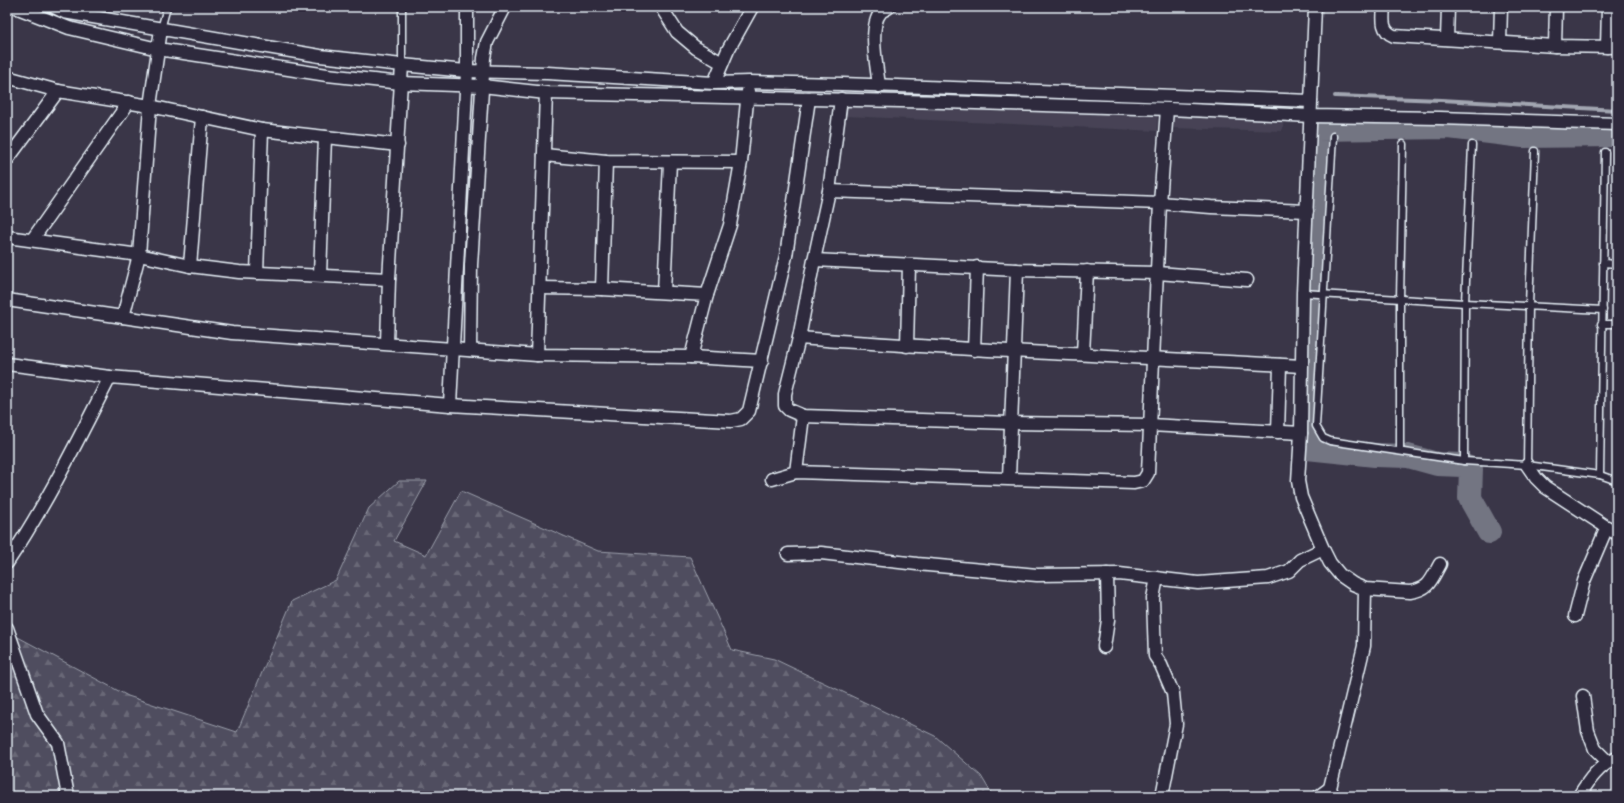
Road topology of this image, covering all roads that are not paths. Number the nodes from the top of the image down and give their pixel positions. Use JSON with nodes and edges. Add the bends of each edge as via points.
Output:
{"nodes":[{"id":1,"x":15,"y":7,"type":"edge"},
{"id":2,"x":54,"y":7,"type":"edge"},
{"id":3,"x":167,"y":7,"type":"edge"},
{"id":4,"x":402,"y":7,"type":"edge"},
{"id":5,"x":467,"y":7,"type":"edge"},
{"id":6,"x":505,"y":7,"type":"edge"},
{"id":7,"x":661,"y":7,"type":"edge"},
{"id":8,"x":752,"y":7,"type":"edge"},
{"id":9,"x":889,"y":7,"type":"edge"},
{"id":10,"x":1315,"y":7,"type":"edge"},
{"id":11,"x":1384,"y":7,"type":"edge"},
{"id":12,"x":1448,"y":7,"type":"edge"},
{"id":13,"x":1502,"y":7,"type":"edge"},
{"id":14,"x":1556,"y":7,"type":"edge"},
{"id":15,"x":1608,"y":7,"type":"edge"},
{"id":16,"x":161,"y":29,"type":"junction"},
{"id":17,"x":1447,"y":39,"type":"junction"},
{"id":18,"x":1500,"y":42,"type":"junction"},
{"id":19,"x":1555,"y":46,"type":"junction"},
{"id":20,"x":1612,"y":47,"type":"edge"},
{"id":21,"x":158,"y":50,"type":"junction"},
{"id":22,"x":722,"y":63,"type":"junction"},
{"id":23,"x":402,"y":65,"type":"junction"},
{"id":24,"x":467,"y":70,"type":"junction"},
{"id":25,"x":483,"y":71,"type":"junction"},
{"id":26,"x":7,"y":77,"type":"edge"},
{"id":27,"x":749,"y":82,"type":"junction"},
{"id":28,"x":401,"y":83,"type":"junction"},
{"id":29,"x":714,"y":83,"type":"junction"},
{"id":30,"x":482,"y":86,"type":"junction"},
{"id":31,"x":879,"y":86,"type":"junction"},
{"id":32,"x":466,"y":87,"type":"junction"},
{"id":33,"x":58,"y":91,"type":"junction"},
{"id":34,"x":546,"y":93,"type":"junction"},
{"id":35,"x":748,"y":98,"type":"junction"},
{"id":36,"x":809,"y":99,"type":"junction"},
{"id":37,"x":841,"y":99,"type":"junction"},
{"id":38,"x":1311,"y":101,"type":"junction"},
{"id":39,"x":129,"y":102,"type":"junction"},
{"id":40,"x":150,"y":106,"type":"junction"},
{"id":41,"x":1168,"y":109,"type":"junction"},
{"id":42,"x":1311,"y":116,"type":"junction"},
{"id":43,"x":202,"y":117,"type":"junction"},
{"id":44,"x":1617,"y":124,"type":"edge"},
{"id":45,"x":262,"y":130,"type":"junction"},
{"id":46,"x":1333,"y":136,"type":"dead end"},
{"id":47,"x":325,"y":137,"type":"junction"},
{"id":48,"x":1403,"y":144,"type":"dead end"},
{"id":49,"x":398,"y":145,"type":"junction"},
{"id":50,"x":1472,"y":145,"type":"dead end"},
{"id":51,"x":1535,"y":151,"type":"dead end"},
{"id":52,"x":1605,"y":152,"type":"dead end"},
{"id":53,"x":544,"y":155,"type":"junction"},
{"id":54,"x":7,"y":160,"type":"edge"},
{"id":55,"x":606,"y":161,"type":"junction"},
{"id":56,"x":670,"y":162,"type":"junction"},
{"id":57,"x":741,"y":162,"type":"junction"},
{"id":58,"x":829,"y":191,"type":"junction"},
{"id":59,"x":1160,"y":203,"type":"junction"},
{"id":60,"x":1307,"y":211,"type":"junction"},
{"id":61,"x":7,"y":237,"type":"edge"},
{"id":62,"x":32,"y":240,"type":"junction"},
{"id":63,"x":139,"y":255,"type":"junction"},
{"id":64,"x":814,"y":260,"type":"junction"},
{"id":65,"x":1603,"y":263,"type":"junction"},
{"id":66,"x":1617,"y":264,"type":"edge"},
{"id":67,"x":909,"y":265,"type":"junction"},
{"id":68,"x":190,"y":266,"type":"junction"},
{"id":69,"x":976,"y":267,"type":"junction"},
{"id":70,"x":1017,"y":270,"type":"junction"},
{"id":71,"x":1086,"y":271,"type":"junction"},
{"id":72,"x":257,"y":273,"type":"junction"},
{"id":73,"x":1158,"y":273,"type":"junction"},
{"id":74,"x":320,"y":275,"type":"junction"},
{"id":75,"x":389,"y":279,"type":"junction"},
{"id":76,"x":1247,"y":280,"type":"dead end"},
{"id":77,"x":539,"y":288,"type":"junction"},
{"id":78,"x":602,"y":289,"type":"junction"},
{"id":79,"x":664,"y":292,"type":"junction"},
{"id":80,"x":1308,"y":293,"type":"junction"},
{"id":81,"x":707,"y":295,"type":"junction"},
{"id":82,"x":1325,"y":295,"type":"junction"},
{"id":83,"x":1400,"y":299,"type":"junction"},
{"id":84,"x":7,"y":300,"type":"edge"},
{"id":85,"x":1465,"y":303,"type":"junction"},
{"id":86,"x":1529,"y":305,"type":"junction"},
{"id":87,"x":1602,"y":310,"type":"junction"},
{"id":88,"x":123,"y":317,"type":"junction"},
{"id":89,"x":1601,"y":324,"type":"junction"},
{"id":90,"x":1617,"y":324,"type":"edge"},
{"id":91,"x":799,"y":338,"type":"junction"},
{"id":92,"x":387,"y":344,"type":"junction"},
{"id":93,"x":907,"y":346,"type":"junction"},
{"id":94,"x":453,"y":348,"type":"junction"},
{"id":95,"x":470,"y":350,"type":"junction"},
{"id":96,"x":974,"y":350,"type":"junction"},
{"id":97,"x":1014,"y":352,"type":"junction"},
{"id":98,"x":1083,"y":354,"type":"junction"},
{"id":99,"x":537,"y":355,"type":"junction"},
{"id":100,"x":691,"y":357,"type":"junction"},
{"id":101,"x":1152,"y":358,"type":"junction"},
{"id":102,"x":762,"y":362,"type":"junction"},
{"id":103,"x":7,"y":364,"type":"edge"},
{"id":104,"x":1280,"y":365,"type":"junction"},
{"id":105,"x":1301,"y":366,"type":"junction"},
{"id":106,"x":110,"y":377,"type":"junction"},
{"id":107,"x":450,"y":405,"type":"junction"},
{"id":108,"x":802,"y":416,"type":"junction"},
{"id":109,"x":1010,"y":423,"type":"junction"},
{"id":110,"x":1150,"y":425,"type":"junction"},
{"id":111,"x":1278,"y":432,"type":"junction"},
{"id":112,"x":1301,"y":433,"type":"junction"},
{"id":113,"x":1400,"y":451,"type":"junction"},
{"id":114,"x":1464,"y":461,"type":"junction"},
{"id":115,"x":1527,"y":465,"type":"junction"},
{"id":116,"x":796,"y":472,"type":"junction"},
{"id":117,"x":1600,"y":475,"type":"junction"},
{"id":118,"x":1009,"y":478,"type":"junction"},
{"id":119,"x":772,"y":479,"type":"dead end"},
{"id":120,"x":1617,"y":481,"type":"edge"},
{"id":121,"x":1607,"y":527,"type":"junction"},
{"id":122,"x":1617,"y":534,"type":"edge"},
{"id":123,"x":1323,"y":548,"type":"junction"},
{"id":124,"x":788,"y":554,"type":"dead end"},
{"id":125,"x":7,"y":564,"type":"edge"},
{"id":126,"x":1440,"y":564,"type":"dead end"},
{"id":127,"x":1106,"y":574,"type":"junction"},
{"id":128,"x":1157,"y":578,"type":"junction"},
{"id":129,"x":1365,"y":589,"type":"junction"},
{"id":130,"x":1575,"y":616,"type":"dead end"},
{"id":131,"x":7,"y":630,"type":"edge"},
{"id":132,"x":1104,"y":647,"type":"dead end"},
{"id":133,"x":1583,"y":696,"type":"dead end"},
{"id":134,"x":1612,"y":760,"type":"edge"},
{"id":135,"x":1332,"y":792,"type":"edge"},
{"id":136,"x":68,"y":796,"type":"edge"},
{"id":137,"x":1162,"y":796,"type":"edge"},
{"id":138,"x":1319,"y":796,"type":"edge"},
{"id":139,"x":1579,"y":796,"type":"edge"}],
"edges":[{"from":1,"to":21,"type":"street","via":[[69,28]]},
{"from":2,"to":16,"type":"street","via":[[64,12]]},
{"from":3,"to":16,"type":"lane"},
{"from":4,"to":23,"type":"lane"},
{"from":5,"to":24,"type":"street"},
{"from":6,"to":25,"type":"street","via":[[487,42]]},
{"from":7,"to":22,"type":"street","via":[[677,32],[696,48]]},
{"from":8,"to":22,"type":"street"},
{"from":9,"to":31,"type":"street","via":[[881,12],[874,29]]},
{"from":10,"to":38,"type":"street"},
{"from":11,"to":17,"type":"street","via":[[1383,24],[1389,35]]},
{"from":12,"to":17,"type":"street"},
{"from":13,"to":18,"type":"street"},
{"from":14,"to":19,"type":"street"},
{"from":15,"to":20,"type":"street"},
{"from":16,"to":21,"type":"street"},
{"from":16,"to":23,"type":"street","via":[[320,56]]},
{"from":17,"to":18,"type":"street"},
{"from":18,"to":19,"type":"street"},
{"from":19,"to":20,"type":"street"},
{"from":21,"to":28,"type":"street","via":[[327,75]]},
{"from":21,"to":40,"type":"street"},
{"from":22,"to":29,"type":"street"},
{"from":23,"to":24,"type":"street"},
{"from":23,"to":28,"type":"street"},
{"from":24,"to":25,"type":"street"},
{"from":24,"to":32,"type":"street"},
{"from":25,"to":29,"type":"street"},
{"from":25,"to":30,"type":"street"},
{"from":26,"to":33,"type":"street"},
{"from":27,"to":29,"type":"street"},
{"from":27,"to":31,"type":"street"},
{"from":27,"to":35,"type":"street"},
{"from":28,"to":32,"type":"street"},
{"from":28,"to":49,"type":"street"},
{"from":30,"to":32,"type":"street"},
{"from":30,"to":34,"type":"street"},
{"from":30,"to":95,"type":"street","via":[[471,265]]},
{"from":31,"to":38,"type":"street"},
{"from":32,"to":94,"type":"street"},
{"from":33,"to":39,"type":"street"},
{"from":33,"to":54,"type":"street"},
{"from":34,"to":35,"type":"street"},
{"from":34,"to":53,"type":"street"},
{"from":35,"to":36,"type":"street"},
{"from":35,"to":57,"type":"street"},
{"from":36,"to":37,"type":"street"},
{"from":36,"to":102,"type":"street","via":[[786,256]]},
{"from":37,"to":41,"type":"street"},
{"from":37,"to":58,"type":"street"},
{"from":38,"to":42,"type":"street"},
{"from":39,"to":40,"type":"street"},
{"from":39,"to":62,"type":"street"},
{"from":40,"to":43,"type":"street"},
{"from":40,"to":63,"type":"street"},
{"from":41,"to":42,"type":"street"},
{"from":41,"to":59,"type":"street"},
{"from":42,"to":44,"type":"street"},
{"from":42,"to":60,"type":"street"},
{"from":43,"to":45,"type":"street"},
{"from":43,"to":68,"type":"street"},
{"from":45,"to":47,"type":"street"},
{"from":45,"to":72,"type":"street"},
{"from":46,"to":82,"type":"lane"},
{"from":47,"to":49,"type":"street"},
{"from":47,"to":74,"type":"street"},
{"from":48,"to":83,"type":"lane"},
{"from":49,"to":75,"type":"street"},
{"from":50,"to":85,"type":"lane"},
{"from":51,"to":86,"type":"lane"},
{"from":52,"to":65,"type":"lane"},
{"from":53,"to":55,"type":"street"},
{"from":53,"to":77,"type":"street"},
{"from":55,"to":56,"type":"street"},
{"from":55,"to":78,"type":"street"},
{"from":56,"to":57,"type":"street"},
{"from":56,"to":79,"type":"street"},
{"from":57,"to":81,"type":"street","via":[[730,225]]},
{"from":58,"to":59,"type":"street"},
{"from":58,"to":64,"type":"street"},
{"from":59,"to":60,"type":"street"},
{"from":59,"to":73,"type":"street"},
{"from":60,"to":80,"type":"street"},
{"from":61,"to":62,"type":"street"},
{"from":62,"to":63,"type":"street"},
{"from":63,"to":68,"type":"street"},
{"from":63,"to":88,"type":"street"},
{"from":64,"to":67,"type":"street"},
{"from":64,"to":91,"type":"street"},
{"from":65,"to":66,"type":"lane"},
{"from":65,"to":87,"type":"lane"},
{"from":67,"to":69,"type":"street"},
{"from":67,"to":93,"type":"street"},
{"from":68,"to":72,"type":"street"},
{"from":69,"to":70,"type":"street"},
{"from":69,"to":96,"type":"street"},
{"from":70,"to":71,"type":"street"},
{"from":70,"to":97,"type":"street"},
{"from":71,"to":73,"type":"street"},
{"from":71,"to":98,"type":"street"},
{"from":72,"to":74,"type":"street"},
{"from":73,"to":76,"type":"street"},
{"from":73,"to":101,"type":"street"},
{"from":74,"to":75,"type":"street"},
{"from":75,"to":92,"type":"street"},
{"from":77,"to":78,"type":"street"},
{"from":77,"to":99,"type":"street"},
{"from":78,"to":79,"type":"street"},
{"from":79,"to":81,"type":"street"},
{"from":80,"to":82,"type":"lane"},
{"from":80,"to":105,"type":"street"},
{"from":81,"to":100,"type":"street"},
{"from":82,"to":83,"type":"lane"},
{"from":82,"to":113,"type":"lane","via":[[1316,426],[1323,438],[1330,441]]},
{"from":83,"to":85,"type":"lane"},
{"from":83,"to":113,"type":"lane"},
{"from":84,"to":88,"type":"street"},
{"from":85,"to":86,"type":"lane"},
{"from":85,"to":114,"type":"lane"},
{"from":86,"to":87,"type":"lane"},
{"from":86,"to":115,"type":"lane"},
{"from":87,"to":89,"type":"lane"},
{"from":88,"to":92,"type":"street","via":[[232,333]]},
{"from":89,"to":90,"type":"lane"},
{"from":89,"to":117,"type":"lane"},
{"from":91,"to":93,"type":"street"},
{"from":91,"to":108,"type":"street","via":[[785,394],[785,406]]},
{"from":92,"to":94,"type":"street"},
{"from":93,"to":96,"type":"street"},
{"from":94,"to":95,"type":"street"},
{"from":94,"to":107,"type":"street"},
{"from":95,"to":99,"type":"street"},
{"from":96,"to":97,"type":"street"},
{"from":97,"to":98,"type":"street"},
{"from":97,"to":109,"type":"street"},
{"from":98,"to":101,"type":"street"},
{"from":99,"to":100,"type":"street"},
{"from":100,"to":102,"type":"street"},
{"from":101,"to":104,"type":"street"},
{"from":101,"to":110,"type":"street"},
{"from":102,"to":107,"type":"street","via":[[750,411],[741,419],[735,420]]},
{"from":103,"to":106,"type":"street"},
{"from":104,"to":105,"type":"street"},
{"from":104,"to":111,"type":"street"},
{"from":105,"to":112,"type":"street"},
{"from":106,"to":107,"type":"street"},
{"from":106,"to":125,"type":"street","via":[[22,542]]},
{"from":108,"to":109,"type":"street"},
{"from":108,"to":116,"type":"street"},
{"from":109,"to":110,"type":"street"},
{"from":109,"to":118,"type":"street"},
{"from":110,"to":111,"type":"street"},
{"from":110,"to":118,"type":"street","via":[[1148,473],[1141,483]]},
{"from":111,"to":112,"type":"street"},
{"from":112,"to":123,"type":"street","via":[[1298,481],[1301,497]]},
{"from":113,"to":114,"type":"lane"},
{"from":114,"to":115,"type":"lane"},
{"from":115,"to":117,"type":"lane"},
{"from":115,"to":121,"type":"street","via":[[1545,487]]},
{"from":116,"to":118,"type":"street"},
{"from":116,"to":119,"type":"street"},
{"from":117,"to":120,"type":"lane"},
{"from":121,"to":122,"type":"street"},
{"from":121,"to":130,"type":"street","via":[[1584,581]]},
{"from":123,"to":128,"type":"street","via":[[1300,560],[1289,571],[1268,578],[1198,583]]},
{"from":123,"to":129,"type":"street","via":[[1330,563],[1340,575]]},
{"from":124,"to":127,"type":"street","via":[[821,553],[1037,575]]},
{"from":126,"to":129,"type":"street","via":[[1423,590],[1410,592]]},
{"from":127,"to":128,"type":"street"},
{"from":127,"to":132,"type":"street","via":[[1108,620]]},
{"from":128,"to":137,"type":"street","via":[[1153,598],[1155,656],[1173,693],[1176,724]]},
{"from":129,"to":135,"type":"street","via":[[1364,646]]},
{"from":131,"to":136,"type":"street","via":[[37,714],[58,743]]},
{"from":133,"to":134,"type":"street","via":[[1588,731],[1596,749]]},
{"from":134,"to":139,"type":"street","via":[[1591,778]]},
{"from":135,"to":138,"type":"street"}]}
